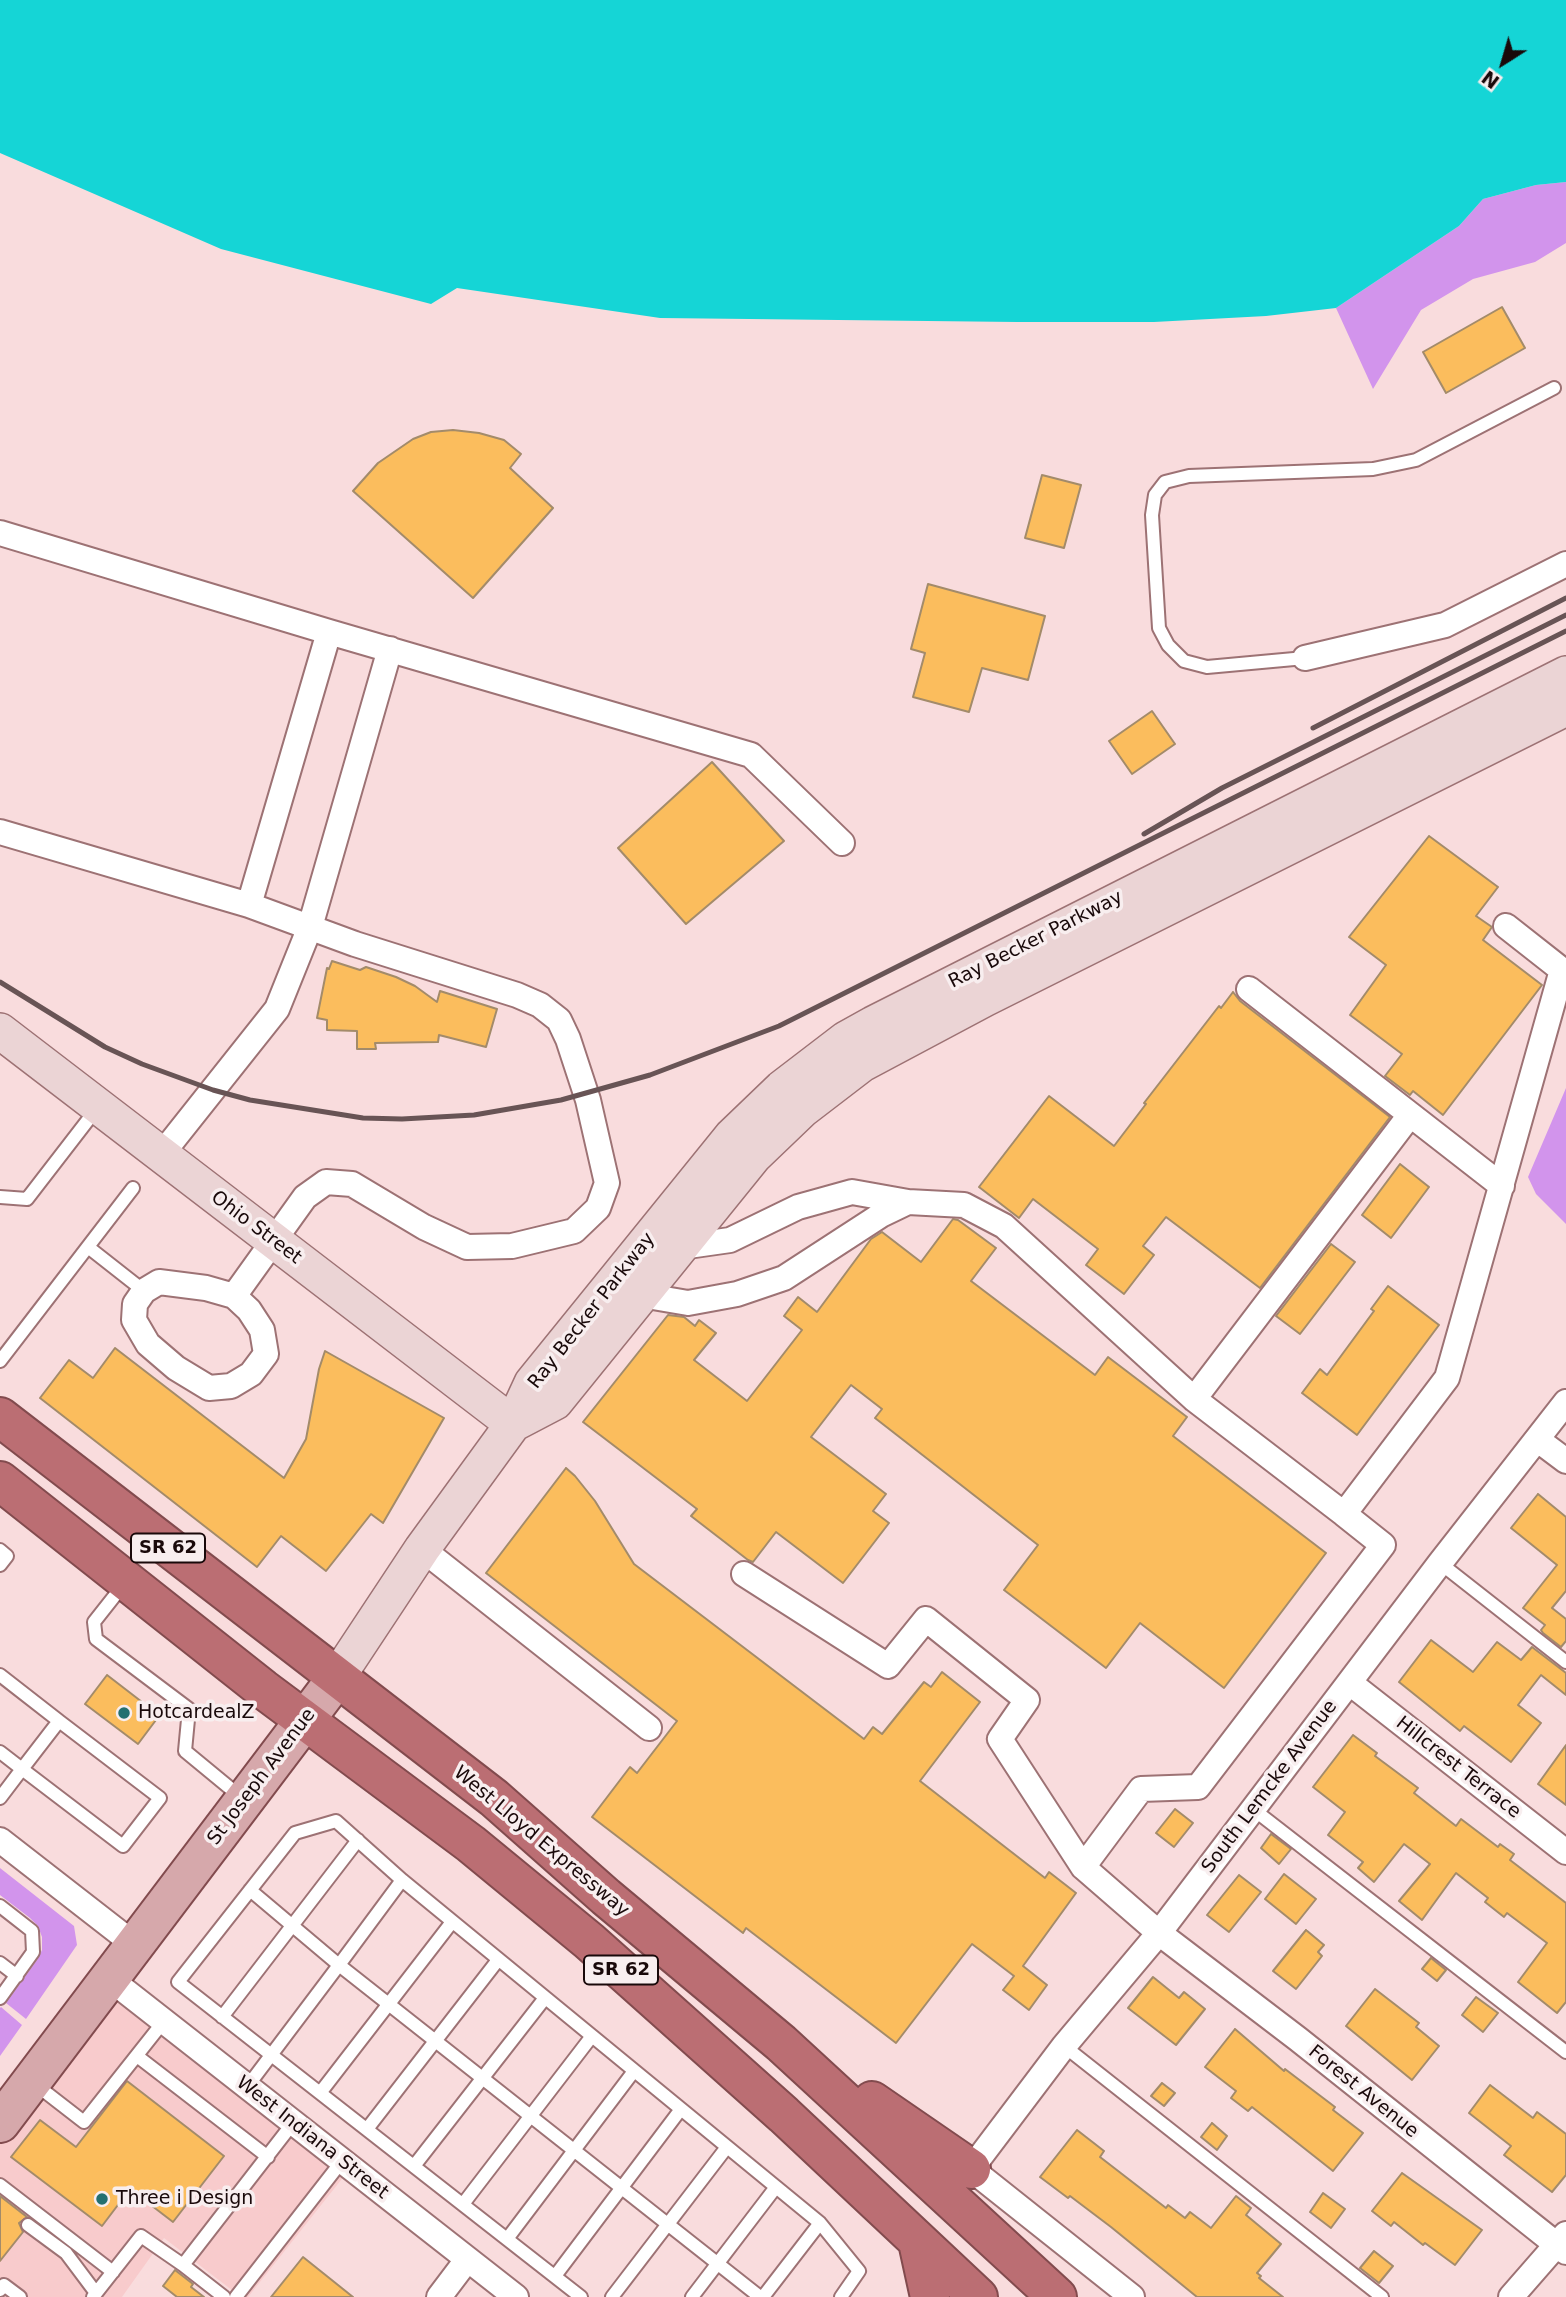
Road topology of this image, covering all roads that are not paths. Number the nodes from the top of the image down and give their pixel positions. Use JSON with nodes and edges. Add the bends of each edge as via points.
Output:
{"nodes":[{"id":1,"x":1554,"y":388,"type":"dead end"},
{"id":2,"x":0,"y":533,"type":"edge"},
{"id":3,"x":1566,"y":564,"type":"edge"},
{"id":4,"x":329,"y":632,"type":"junction"},
{"id":5,"x":390,"y":649,"type":"junction"},
{"id":6,"x":1305,"y":658,"type":"joint"},
{"id":7,"x":1566,"y":674,"type":"edge"},
{"id":8,"x":1566,"y":708,"type":"edge"},
{"id":9,"x":0,"y":832,"type":"edge"},
{"id":10,"x":842,"y":843,"type":"dead end"},
{"id":11,"x":249,"y":905,"type":"junction"},
{"id":12,"x":1506,"y":926,"type":"dead end"},
{"id":13,"x":310,"y":927,"type":"junction"},
{"id":14,"x":1249,"y":989,"type":"dead end"},
{"id":15,"x":0,"y":1031,"type":"edge"},
{"id":16,"x":98,"y":1107,"type":"junction"},
{"id":17,"x":1410,"y":1115,"type":"junction"},
{"id":18,"x":161,"y":1155,"type":"junction"},
{"id":19,"x":1502,"y":1186,"type":"junction"},
{"id":20,"x":133,"y":1188,"type":"dead end"},
{"id":21,"x":0,"y":1197,"type":"edge"},
{"id":22,"x":908,"y":1202,"type":"junction"},
{"id":23,"x":273,"y":1241,"type":"junction"},
{"id":24,"x":88,"y":1247,"type":"junction"},
{"id":25,"x":681,"y":1247,"type":"junction"},
{"id":26,"x":144,"y":1291,"type":"junction"},
{"id":27,"x":641,"y":1295,"type":"junction"},
{"id":28,"x":234,"y":1296,"type":"junction"},
{"id":29,"x":0,"y":1361,"type":"edge"},
{"id":30,"x":1195,"y":1399,"type":"junction"},
{"id":31,"x":1566,"y":1402,"type":"edge"},
{"id":32,"x":0,"y":1417,"type":"edge"},
{"id":33,"x":513,"y":1424,"type":"junction"},
{"id":34,"x":1538,"y":1440,"type":"junction"},
{"id":35,"x":1566,"y":1461,"type":"edge"},
{"id":36,"x":0,"y":1481,"type":"edge"},
{"id":37,"x":1344,"y":1514,"type":"junction"},
{"id":38,"x":422,"y":1549,"type":"junction"},
{"id":39,"x":0,"y":1550,"type":"edge"},
{"id":40,"x":1440,"y":1563,"type":"junction"},
{"id":41,"x":0,"y":1565,"type":"edge"},
{"id":42,"x":744,"y":1574,"type":"dead end"},
{"id":43,"x":126,"y":1582,"type":"junction"},
{"id":44,"x":1566,"y":1662,"type":"edge"},
{"id":45,"x":0,"y":1675,"type":"edge"},
{"id":46,"x":336,"y":1679,"type":"junction"},
{"id":47,"x":1350,"y":1683,"type":"junction"},
{"id":48,"x":59,"y":1721,"type":"junction"},
{"id":49,"x":305,"y":1721,"type":"junction"},
{"id":50,"x":649,"y":1728,"type":"dead end"},
{"id":51,"x":0,"y":1752,"type":"edge"},
{"id":52,"x":22,"y":1769,"type":"junction"},
{"id":53,"x":0,"y":1798,"type":"edge"},
{"id":54,"x":245,"y":1800,"type":"junction"},
{"id":55,"x":1253,"y":1809,"type":"junction"},
{"id":56,"x":0,"y":1840,"type":"edge"},
{"id":57,"x":358,"y":1840,"type":"junction"},
{"id":58,"x":1566,"y":1853,"type":"edge"},
{"id":59,"x":1083,"y":1867,"type":"junction"},
{"id":60,"x":402,"y":1880,"type":"junction"},
{"id":61,"x":250,"y":1890,"type":"junction"},
{"id":62,"x":0,"y":1906,"type":"edge"},
{"id":63,"x":452,"y":1922,"type":"junction"},
{"id":64,"x":293,"y":1925,"type":"junction"},
{"id":65,"x":1159,"y":1933,"type":"junction"},
{"id":66,"x":135,"y":1945,"type":"junction"},
{"id":67,"x":498,"y":1960,"type":"junction"},
{"id":68,"x":0,"y":1963,"type":"edge"},
{"id":69,"x":339,"y":1965,"type":"junction"},
{"id":70,"x":17,"y":1976,"type":"junction"},
{"id":71,"x":110,"y":1979,"type":"junction"},
{"id":72,"x":0,"y":1998,"type":"edge"},
{"id":73,"x":545,"y":1998,"type":"junction"},
{"id":74,"x":388,"y":2004,"type":"junction"},
{"id":75,"x":222,"y":2017,"type":"junction"},
{"id":76,"x":164,"y":2021,"type":"junction"},
{"id":77,"x":592,"y":2036,"type":"junction"},
{"id":78,"x":436,"y":2042,"type":"junction"},
{"id":79,"x":781,"y":2043,"type":"junction"},
{"id":80,"x":1064,"y":2046,"type":"junction"},
{"id":81,"x":1566,"y":2052,"type":"edge"},
{"id":82,"x":137,"y":2056,"type":"junction"},
{"id":83,"x":272,"y":2056,"type":"junction"},
{"id":84,"x":634,"y":2071,"type":"junction"},
{"id":85,"x":482,"y":2079,"type":"junction"},
{"id":86,"x":32,"y":2081,"type":"junction"},
{"id":87,"x":247,"y":2087,"type":"junction"},
{"id":88,"x":320,"y":2093,"type":"junction"},
{"id":89,"x":681,"y":2109,"type":"junction"},
{"id":90,"x":530,"y":2117,"type":"junction"},
{"id":91,"x":0,"y":2123,"type":"edge"},
{"id":92,"x":293,"y":2123,"type":"junction"},
{"id":93,"x":367,"y":2129,"type":"junction"},
{"id":94,"x":727,"y":2147,"type":"junction"},
{"id":95,"x":573,"y":2151,"type":"junction"},
{"id":96,"x":268,"y":2157,"type":"junction"},
{"id":97,"x":342,"y":2161,"type":"junction"},
{"id":98,"x":414,"y":2166,"type":"junction"},
{"id":99,"x":971,"y":2169,"type":"junction"},
{"id":100,"x":0,"y":2185,"type":"edge"},
{"id":101,"x":776,"y":2187,"type":"junction"},
{"id":102,"x":621,"y":2189,"type":"junction"},
{"id":103,"x":463,"y":2204,"type":"junction"},
{"id":104,"x":820,"y":2222,"type":"junction"},
{"id":105,"x":28,"y":2225,"type":"dead end"},
{"id":106,"x":667,"y":2225,"type":"junction"},
{"id":107,"x":507,"y":2239,"type":"junction"},
{"id":108,"x":918,"y":2242,"type":"junction"},
{"id":109,"x":1563,"y":2244,"type":"edge"},
{"id":110,"x":82,"y":2248,"type":"junction"},
{"id":111,"x":66,"y":2253,"type":"junction"},
{"id":112,"x":467,"y":2260,"type":"junction"},
{"id":113,"x":717,"y":2264,"type":"junction"},
{"id":114,"x":183,"y":2265,"type":"junction"},
{"id":115,"x":113,"y":2272,"type":"junction"},
{"id":116,"x":555,"y":2276,"type":"junction"},
{"id":117,"x":2,"y":2287,"type":"edge"},
{"id":118,"x":94,"y":2295,"type":"edge"},
{"id":119,"x":20,"y":2297,"type":"edge"},
{"id":120,"x":224,"y":2297,"type":"edge"},
{"id":121,"x":236,"y":2297,"type":"edge"},
{"id":122,"x":439,"y":2297,"type":"edge"},
{"id":123,"x":516,"y":2297,"type":"edge"},
{"id":124,"x":582,"y":2297,"type":"edge"},
{"id":125,"x":612,"y":2297,"type":"edge"},
{"id":126,"x":692,"y":2297,"type":"edge"},
{"id":127,"x":762,"y":2297,"type":"edge"},
{"id":128,"x":841,"y":2297,"type":"edge"},
{"id":129,"x":930,"y":2297,"type":"edge"},
{"id":130,"x":978,"y":2297,"type":"edge"},
{"id":131,"x":1057,"y":2297,"type":"edge"},
{"id":132,"x":1132,"y":2297,"type":"edge"},
{"id":133,"x":1382,"y":2297,"type":"edge"},
{"id":134,"x":1511,"y":2297,"type":"edge"}],
"edges":[{"from":1,"to":6,"type":"lane","via":[[1416,460],[1373,469],[1189,476],[1166,482],[1155,495],[1152,515],[1159,628],[1168,645],[1184,661],[1207,667]]},
{"from":2,"to":4,"type":"street"},
{"from":3,"to":6,"type":"street","via":[[1445,625]]},
{"from":4,"to":5,"type":"street"},
{"from":4,"to":11,"type":"street"},
{"from":5,"to":10,"type":"street","via":[[751,755]]},
{"from":5,"to":13,"type":"street"},
{"from":7,"to":33,"type":"main road","name":"Ray Becker Parkway","via":[[846,1039],[782,1088],[732,1136],[532,1383]]},
{"from":8,"to":25,"type":"main road","name":"Ray Becker Parkway","via":[[862,1064],[773,1137]]},
{"from":9,"to":11,"type":"street"},
{"from":11,"to":13,"type":"street"},
{"from":12,"to":19,"type":"street","via":[[1562,970]]},
{"from":13,"to":18,"type":"street","via":[[277,1009]]},
{"from":13,"to":23,"type":"street","via":[[516,995],[559,1020],[588,1100],[607,1183],[598,1208],[574,1231],[512,1246],[467,1247],[352,1184],[326,1182],[305,1197]]},
{"from":14,"to":17,"type":"street"},
{"from":15,"to":16,"type":"main road","name":"Ohio Street"},
{"from":16,"to":18,"type":"main road","name":"Ohio Street"},
{"from":16,"to":21,"type":"lane","via":[[27,1199]]},
{"from":17,"to":19,"type":"street"},
{"from":17,"to":30,"type":"street"},
{"from":18,"to":23,"type":"main road","name":"Ohio Street"},
{"from":19,"to":37,"type":"street","via":[[1447,1378]]},
{"from":20,"to":24,"type":"lane"},
{"from":22,"to":25,"type":"street","via":[[852,1192],[798,1207],[730,1240]]},
{"from":22,"to":27,"type":"street","via":[[881,1214],[784,1278],[737,1294],[688,1303]]},
{"from":22,"to":30,"type":"street","via":[[964,1205],[1004,1226]]},
{"from":23,"to":28,"type":"street"},
{"from":23,"to":33,"type":"main road","name":"Ohio Street"},
{"from":24,"to":26,"type":"lane"},
{"from":24,"to":29,"type":"lane"},
{"from":25,"to":27,"type":"main road","name":"Ray Becker Parkway"},
{"from":26,"to":28,"type":"street","via":[[159,1282]]},
{"from":26,"to":28,"type":"street","via":[[135,1304],[134,1320],[148,1344],[209,1388],[231,1386],[251,1374],[265,1354],[262,1330]]},
{"from":27,"to":33,"type":"main road","name":"Ray Becker Parkway","via":[[555,1402]]},
{"from":30,"to":37,"type":"street"},
{"from":31,"to":34,"type":"street","name":"South Lemcke Avenue"},
{"from":32,"to":46,"type":"highway","name":"West Lloyd Expressway","number":"SR 62"},
{"from":33,"to":38,"type":"main road","name":"St Joseph Avenue"},
{"from":34,"to":35,"type":"street"},
{"from":34,"to":40,"type":"street","name":"South Lemcke Avenue"},
{"from":36,"to":43,"type":"highway","number":"SR 62"},
{"from":37,"to":59,"type":"street","via":[[1383,1545],[1198,1787],[1141,1789]]},
{"from":38,"to":46,"type":"main road","name":"St Joseph Avenue"},
{"from":38,"to":50,"type":"street"},
{"from":39,"to":41,"type":"lane","via":[[7,1556]]},
{"from":40,"to":44,"type":"lane"},
{"from":40,"to":47,"type":"street","name":"South Lemcke Avenue"},
{"from":42,"to":59,"type":"street","name":"Forest Avenue","via":[[888,1666],[926,1619],[1027,1700],[1000,1740]]},
{"from":43,"to":49,"type":"highway","number":"SR 62"},
{"from":43,"to":54,"type":"lane","via":[[94,1622],[96,1639],[189,1709],[186,1751]]},
{"from":45,"to":48,"type":"lane"},
{"from":46,"to":49,"type":"main road","name":"St Joseph Avenue"},
{"from":46,"to":79,"type":"highway","name":"West Lloyd Expressway","number":"SR 62","via":[[494,1798]]},
{"from":47,"to":55,"type":"street","name":"South Lemcke Avenue"},
{"from":47,"to":58,"type":"street","name":"Hillcrest Terrace"},
{"from":48,"to":52,"type":"lane"},
{"from":48,"to":52,"type":"lane","via":[[160,1798],[123,1846]]},
{"from":49,"to":54,"type":"main road","name":"St Joseph Avenue"},
{"from":49,"to":108,"type":"highway","number":"SR 62","via":[[471,1844],[589,1941]]},
{"from":51,"to":52,"type":"lane"},
{"from":52,"to":53,"type":"lane"},
{"from":54,"to":66,"type":"main road","name":"St Joseph Avenue"},
{"from":55,"to":65,"type":"street","name":"South Lemcke Avenue"},
{"from":55,"to":81,"type":"lane"},
{"from":56,"to":66,"type":"street"},
{"from":57,"to":60,"type":"lane"},
{"from":57,"to":61,"type":"lane","via":[[336,1821],[295,1833]]},
{"from":57,"to":64,"type":"lane"},
{"from":59,"to":65,"type":"street","name":"Forest Avenue"},
{"from":60,"to":63,"type":"lane"},
{"from":60,"to":69,"type":"lane"},
{"from":61,"to":64,"type":"lane"},
{"from":61,"to":75,"type":"lane","via":[[178,1982]]},
{"from":62,"to":70,"type":"lane","via":[[32,1931],[33,1952]]},
{"from":63,"to":67,"type":"lane"},
{"from":63,"to":74,"type":"lane"},
{"from":64,"to":69,"type":"lane"},
{"from":64,"to":75,"type":"lane"},
{"from":65,"to":80,"type":"street","name":"South Lemcke Avenue"},
{"from":65,"to":109,"type":"street","name":"Forest Avenue"},
{"from":66,"to":71,"type":"main road","name":"St Joseph Avenue"},
{"from":67,"to":73,"type":"lane"},
{"from":67,"to":78,"type":"lane"},
{"from":68,"to":70,"type":"lane"},
{"from":69,"to":74,"type":"lane"},
{"from":69,"to":83,"type":"lane"},
{"from":70,"to":72,"type":"lane"},
{"from":71,"to":76,"type":"street","name":"West Indiana Street"},
{"from":71,"to":86,"type":"main road","name":"St Joseph Avenue"},
{"from":73,"to":77,"type":"lane"},
{"from":73,"to":85,"type":"lane"},
{"from":74,"to":78,"type":"lane"},
{"from":74,"to":88,"type":"lane"},
{"from":75,"to":83,"type":"lane"},
{"from":76,"to":82,"type":"lane"},
{"from":76,"to":87,"type":"street","name":"West Indiana Street"},
{"from":77,"to":84,"type":"lane"},
{"from":77,"to":90,"type":"lane"},
{"from":78,"to":85,"type":"lane"},
{"from":78,"to":93,"type":"lane"},
{"from":79,"to":99,"type":"highway"},
{"from":79,"to":131,"type":"highway","name":"West Lloyd Expressway","number":"SR 62"},
{"from":80,"to":99,"type":"street","name":"South Lemcke Avenue"},
{"from":80,"to":133,"type":"lane"},
{"from":82,"to":86,"type":"lane","via":[[84,2122]]},
{"from":82,"to":96,"type":"lane"},
{"from":83,"to":87,"type":"lane"},
{"from":83,"to":88,"type":"lane"},
{"from":84,"to":89,"type":"lane"},
{"from":84,"to":95,"type":"lane"},
{"from":85,"to":90,"type":"lane"},
{"from":85,"to":98,"type":"lane"},
{"from":86,"to":91,"type":"main road","name":"St Joseph Avenue"},
{"from":87,"to":92,"type":"street","name":"West Indiana Street"},
{"from":88,"to":93,"type":"lane"},
{"from":89,"to":94,"type":"lane"},
{"from":89,"to":102,"type":"lane"},
{"from":90,"to":95,"type":"lane"},
{"from":90,"to":103,"type":"lane"},
{"from":92,"to":96,"type":"lane"},
{"from":92,"to":97,"type":"street","name":"West Indiana Street"},
{"from":93,"to":98,"type":"lane"},
{"from":94,"to":101,"type":"lane"},
{"from":94,"to":106,"type":"lane"},
{"from":95,"to":102,"type":"lane"},
{"from":95,"to":107,"type":"lane"},
{"from":96,"to":114,"type":"lane"},
{"from":97,"to":112,"type":"street","name":"West Indiana Street"},
{"from":97,"to":121,"type":"lane"},
{"from":98,"to":103,"type":"lane"},
{"from":99,"to":132,"type":"street"},
{"from":100,"to":110,"type":"lane"},
{"from":101,"to":104,"type":"lane"},
{"from":101,"to":113,"type":"lane"},
{"from":102,"to":106,"type":"lane"},
{"from":102,"to":116,"type":"lane"},
{"from":103,"to":107,"type":"lane"},
{"from":104,"to":127,"type":"lane"},
{"from":104,"to":128,"type":"lane","via":[[859,2271]]},
{"from":105,"to":111,"type":"lane"},
{"from":106,"to":113,"type":"lane"},
{"from":106,"to":125,"type":"lane"},
{"from":107,"to":116,"type":"lane"},
{"from":108,"to":129,"type":"highway"},
{"from":108,"to":130,"type":"highway","number":"SR 62"},
{"from":109,"to":134,"type":"street"},
{"from":110,"to":111,"type":"lane"},
{"from":110,"to":115,"type":"lane"},
{"from":111,"to":118,"type":"lane"},
{"from":112,"to":122,"type":"street"},
{"from":112,"to":123,"type":"street","name":"West Indiana Street"},
{"from":113,"to":126,"type":"lane"},
{"from":113,"to":127,"type":"lane"},
{"from":114,"to":115,"type":"lane","via":[[141,2236]]},
{"from":114,"to":120,"type":"lane"},
{"from":115,"to":118,"type":"lane"},
{"from":116,"to":124,"type":"lane"},
{"from":117,"to":119,"type":"lane"}]}
